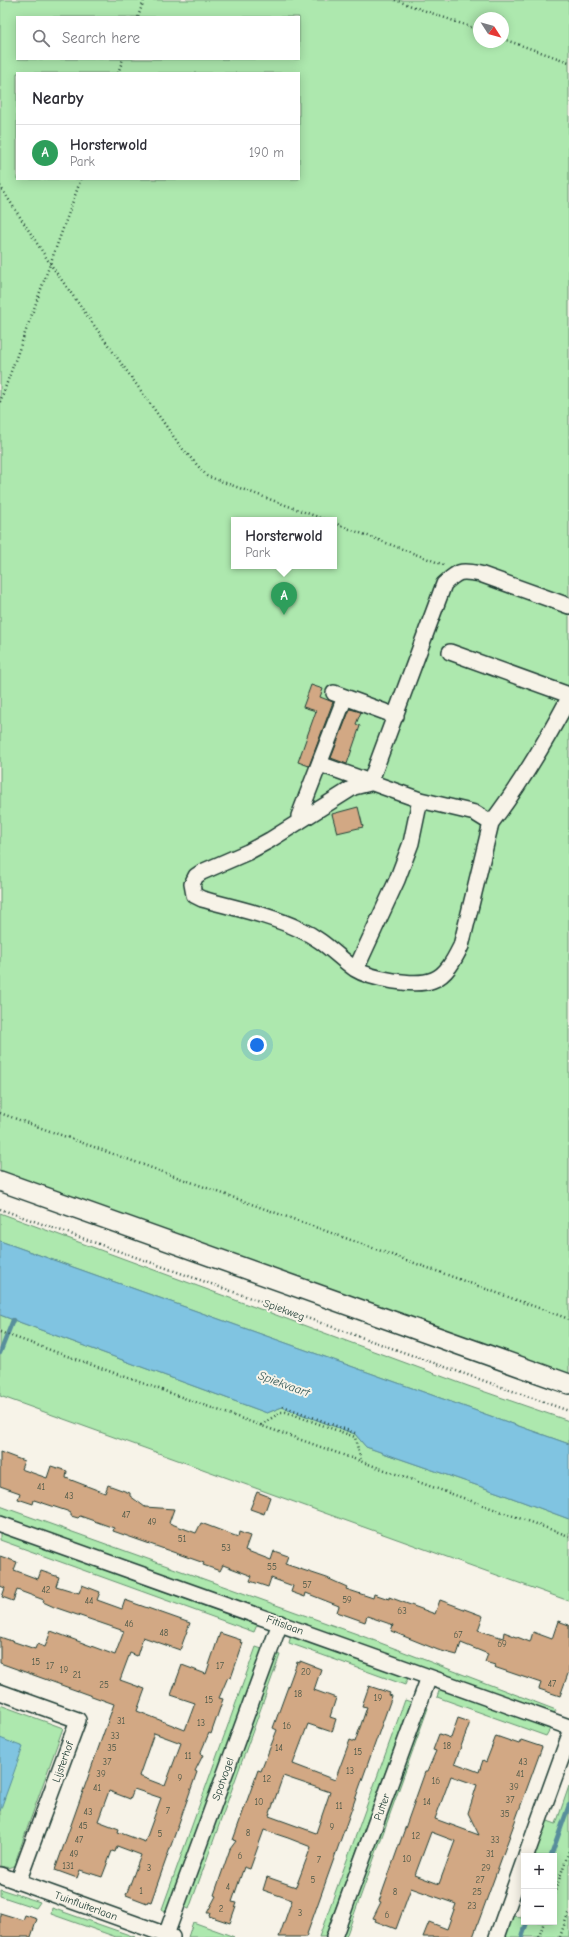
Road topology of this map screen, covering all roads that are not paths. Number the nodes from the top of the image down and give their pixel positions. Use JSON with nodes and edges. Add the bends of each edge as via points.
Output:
{"nodes":[{"id":1,"x":569,"y":606,"type":"edge"},
{"id":2,"x":450,"y":652,"type":"dead end"},
{"id":3,"x":569,"y":695,"type":"edge"},
{"id":4,"x":569,"y":698,"type":"edge"},
{"id":5,"x":396,"y":716,"type":"junction"},
{"id":6,"x":320,"y":764,"type":"junction"},
{"id":7,"x":370,"y":782,"type":"junction"},
{"id":8,"x":420,"y":800,"type":"junction"},
{"id":9,"x":299,"y":822,"type":"junction"},
{"id":10,"x":491,"y":823,"type":"junction"},
{"id":11,"x":356,"y":969,"type":"junction"},
{"id":12,"x":0,"y":1181,"type":"edge"},
{"id":13,"x":569,"y":1384,"type":"edge"},
{"id":14,"x":0,"y":1524,"type":"edge"},
{"id":15,"x":280,"y":1623,"type":"junction"},
{"id":16,"x":429,"y":1677,"type":"junction"},
{"id":17,"x":0,"y":1692,"type":"edge"},
{"id":18,"x":569,"y":1727,"type":"edge"},
{"id":19,"x":569,"y":1737,"type":"edge"},
{"id":20,"x":527,"y":1853,"type":"edge"},
{"id":21,"x":521,"y":1869,"type":"edge"},
{"id":22,"x":0,"y":1875,"type":"edge"},
{"id":23,"x":18,"y":1882,"type":"junction"},
{"id":24,"x":169,"y":1936,"type":"edge"},
{"id":25,"x":334,"y":1937,"type":"edge"},
{"id":26,"x":496,"y":1937,"type":"edge"}],
"edges":[{"from":1,"to":5,"type":"street","via":[[480,574],[456,573],[444,584]]},
{"from":2,"to":3,"type":"street"},
{"from":4,"to":10,"type":"street","via":[[532,762]]},
{"from":5,"to":6,"type":"street","via":[[340,695]]},
{"from":5,"to":7,"type":"street"},
{"from":6,"to":7,"type":"street"},
{"from":6,"to":9,"type":"street","via":[[299,816]]},
{"from":7,"to":8,"type":"street"},
{"from":7,"to":9,"type":"street","via":[[354,787]]},
{"from":8,"to":10,"type":"street","via":[[475,813]]},
{"from":8,"to":11,"type":"street","via":[[411,843],[397,880]]},
{"from":9,"to":11,"type":"street","via":[[248,852],[202,872],[196,876],[192,890],[194,895],[202,899],[302,930],[314,936]]},
{"from":10,"to":11,"type":"street","via":[[461,946],[453,962],[443,973],[432,980],[397,981],[373,977]]},
{"from":12,"to":13,"type":"main road"},
{"from":14,"to":15,"type":"street","name":"Fitislaan"},
{"from":15,"to":16,"type":"street","name":"Fitislaan"},
{"from":15,"to":24,"type":"street","name":"Spotvogel"},
{"from":16,"to":18,"type":"street","name":"Fitislaan"},
{"from":16,"to":25,"type":"street","name":"Putter"},
{"from":17,"to":23,"type":"street","name":"Lijsterhof","via":[[78,1720]]},
{"from":19,"to":20,"type":"street"},
{"from":21,"to":26,"type":"street"},
{"from":22,"to":23,"type":"street","name":"Tuinfluiterlaan"},
{"from":23,"to":24,"type":"street","name":"Tuinfluiterlaan"}]}
